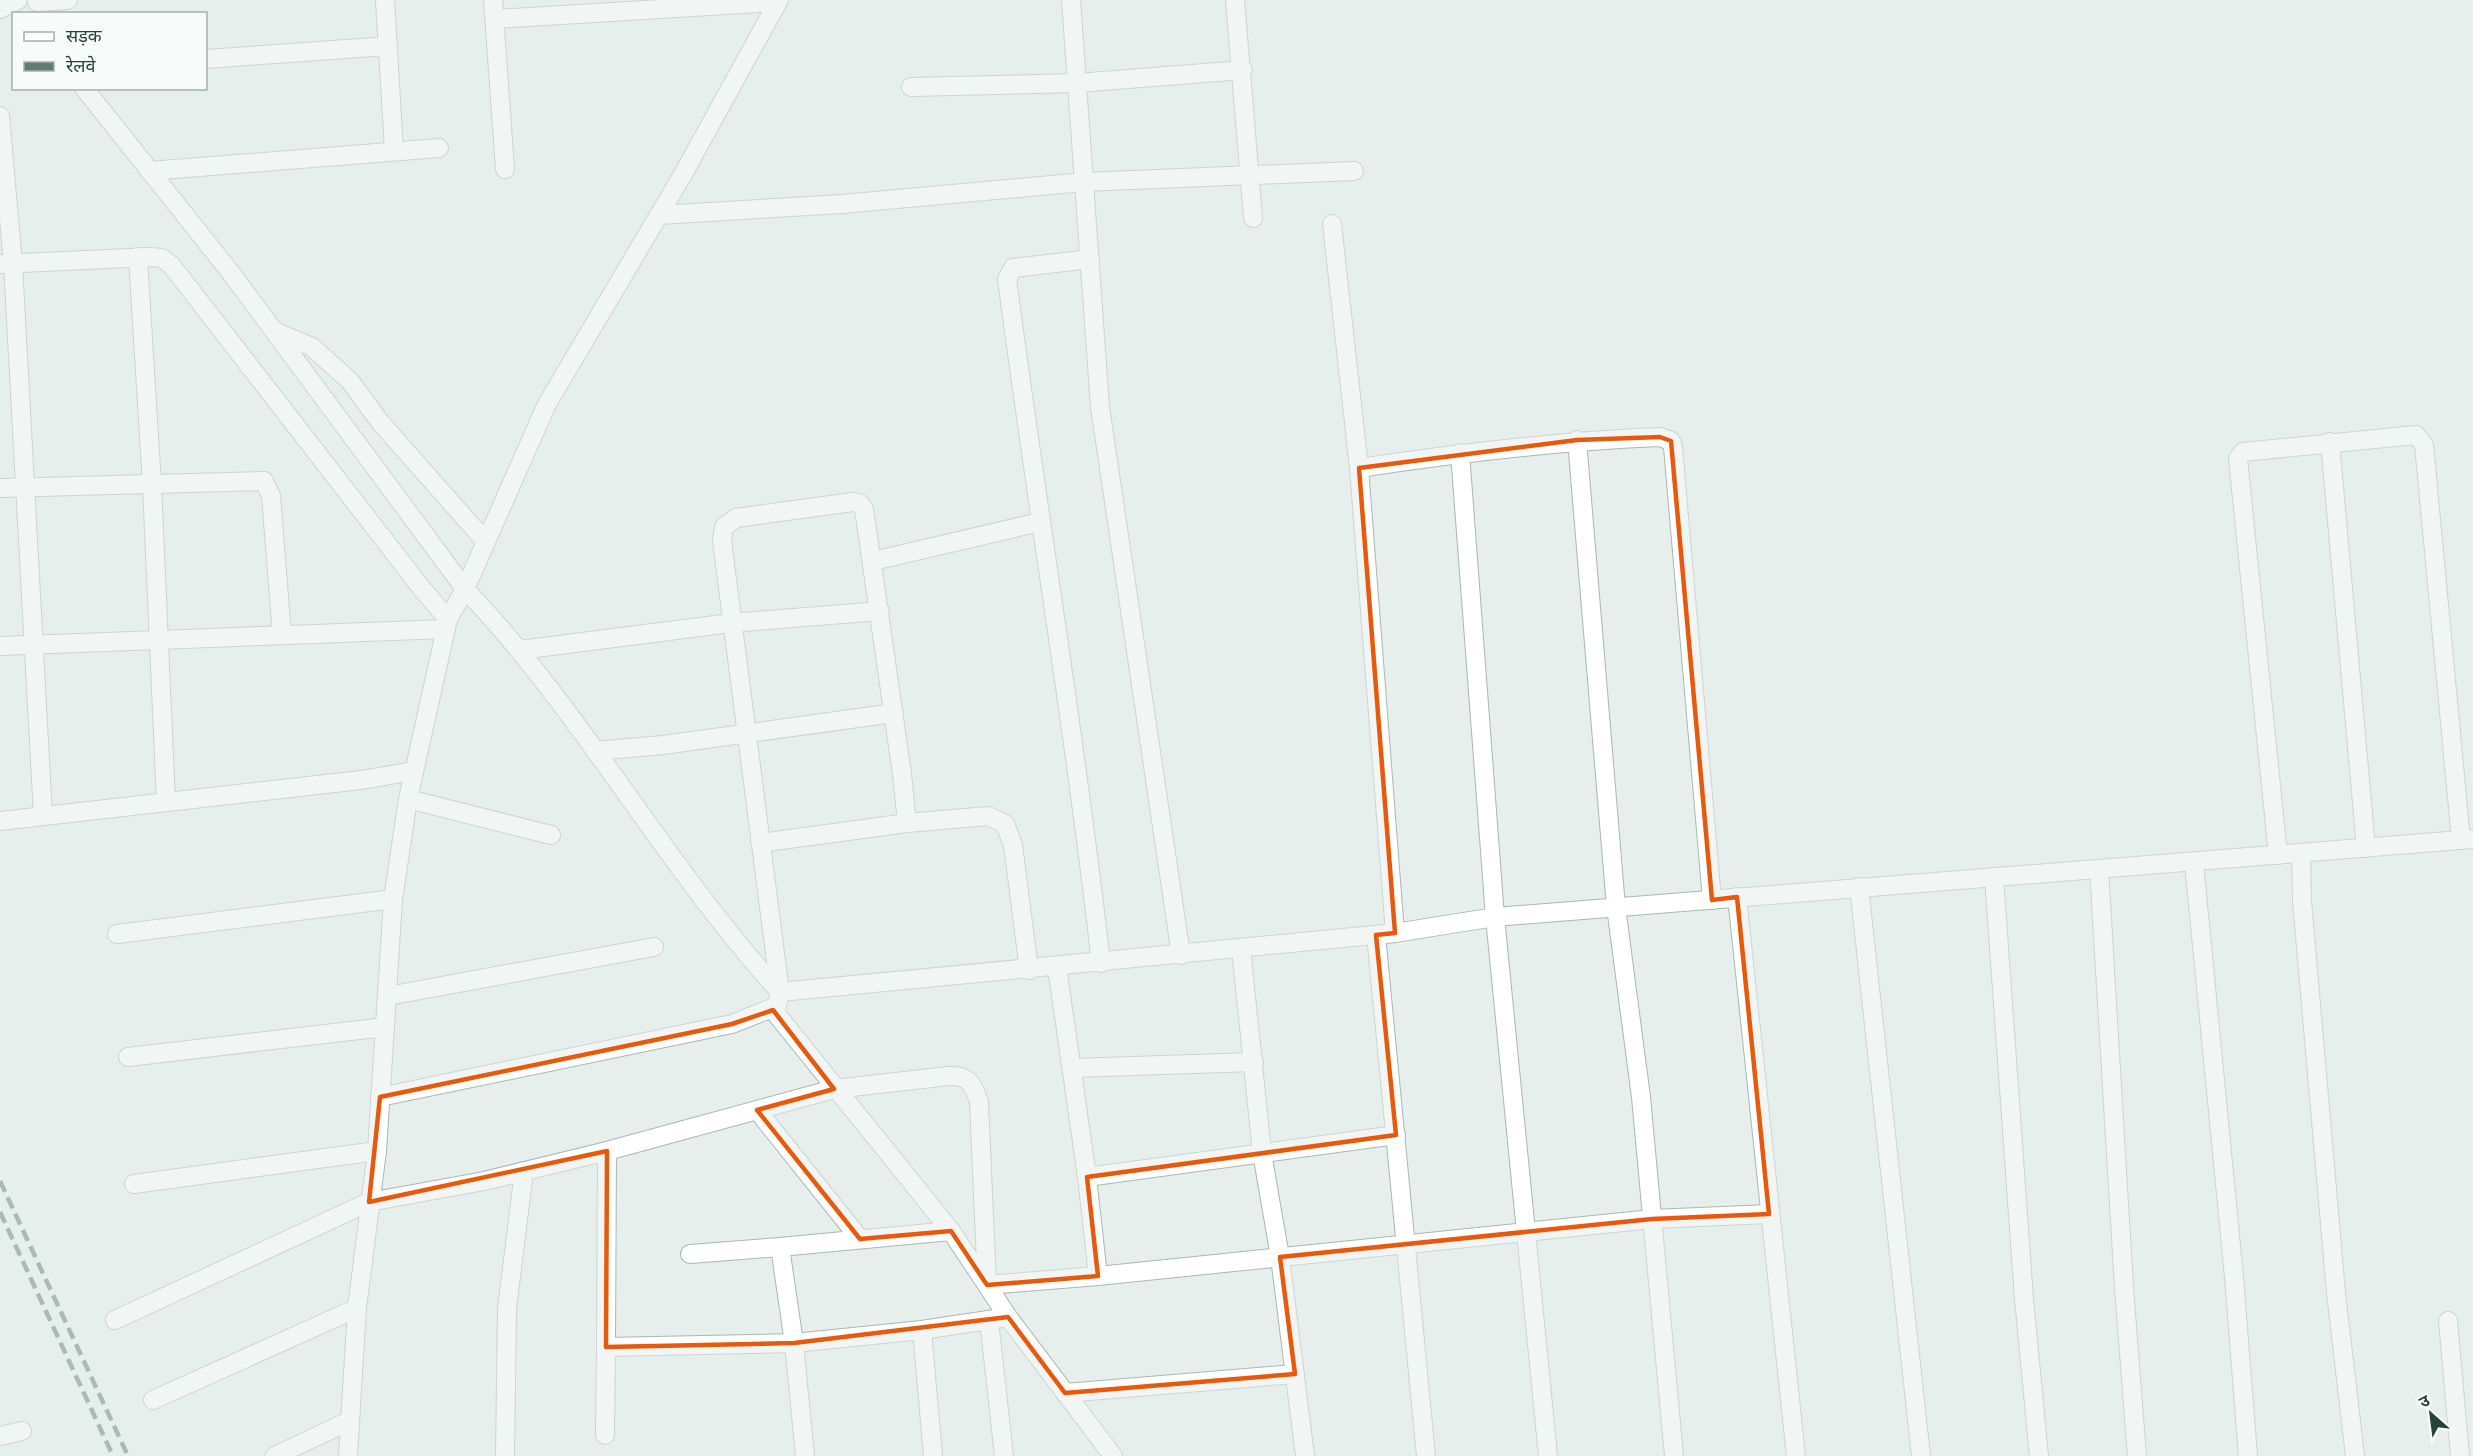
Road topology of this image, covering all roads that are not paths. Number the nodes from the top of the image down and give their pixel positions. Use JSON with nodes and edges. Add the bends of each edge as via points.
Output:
{"nodes":[{"id":1,"x":68,"y":0,"type":"edge"},
{"id":2,"x":386,"y":0,"type":"edge"},
{"id":3,"x":494,"y":0,"type":"edge"},
{"id":4,"x":1071,"y":0,"type":"edge"},
{"id":5,"x":1235,"y":0,"type":"edge"},
{"id":6,"x":779,"y":1,"type":"edge"},
{"id":7,"x":12,"y":3,"type":"edge"},
{"id":8,"x":35,"y":7,"type":"edge"},
{"id":9,"x":495,"y":20,"type":"junction"},
{"id":10,"x":388,"y":46,"type":"junction"},
{"id":11,"x":207,"y":58,"type":"edge"},
{"id":12,"x":1243,"y":70,"type":"junction"},
{"id":13,"x":1077,"y":83,"type":"junction"},
{"id":14,"x":910,"y":87,"type":"dead end"},
{"id":15,"x":86,"y":90,"type":"edge"},
{"id":16,"x":0,"y":116,"type":"edge"},
{"id":17,"x":439,"y":148,"type":"dead end"},
{"id":18,"x":394,"y":151,"type":"junction"},
{"id":19,"x":505,"y":169,"type":"dead end"},
{"id":20,"x":149,"y":171,"type":"junction"},
{"id":21,"x":1354,"y":171,"type":"dead end"},
{"id":22,"x":1250,"y":177,"type":"junction"},
{"id":23,"x":1084,"y":182,"type":"junction"},
{"id":24,"x":659,"y":215,"type":"junction"},
{"id":25,"x":1254,"y":218,"type":"dead end"},
{"id":26,"x":1332,"y":224,"type":"dead end"},
{"id":27,"x":138,"y":257,"type":"junction"},
{"id":28,"x":1090,"y":259,"type":"junction"},
{"id":29,"x":7,"y":264,"type":"edge"},
{"id":30,"x":272,"y":330,"type":"junction"},
{"id":31,"x":1577,"y":440,"type":"junction"},
{"id":32,"x":2330,"y":442,"type":"junction"},
{"id":33,"x":1460,"y":453,"type":"junction"},
{"id":34,"x":1359,"y":468,"type":"junction"},
{"id":35,"x":152,"y":485,"type":"junction"},
{"id":36,"x":25,"y":487,"type":"junction"},
{"id":37,"x":0,"y":489,"type":"edge"},
{"id":38,"x":1040,"y":522,"type":"junction"},
{"id":39,"x":486,"y":542,"type":"junction"},
{"id":40,"x":873,"y":561,"type":"junction"},
{"id":41,"x":455,"y":608,"type":"junction"},
{"id":42,"x":880,"y":610,"type":"junction"},
{"id":43,"x":730,"y":623,"type":"junction"},
{"id":44,"x":282,"y":635,"type":"junction"},
{"id":45,"x":160,"y":640,"type":"junction"},
{"id":46,"x":34,"y":644,"type":"junction"},
{"id":47,"x":0,"y":646,"type":"edge"},
{"id":48,"x":520,"y":650,"type":"junction"},
{"id":49,"x":894,"y":713,"type":"junction"},
{"id":50,"x":747,"y":732,"type":"junction"},
{"id":51,"x":595,"y":751,"type":"junction"},
{"id":52,"x":414,"y":771,"type":"junction"},
{"id":53,"x":408,"y":799,"type":"junction"},
{"id":54,"x":166,"y":802,"type":"junction"},
{"id":55,"x":43,"y":816,"type":"junction"},
{"id":56,"x":0,"y":821,"type":"edge"},
{"id":57,"x":907,"y":823,"type":"junction"},
{"id":58,"x":552,"y":835,"type":"dead end"},
{"id":59,"x":2467,"y":840,"type":"edge"},
{"id":60,"x":760,"y":843,"type":"junction"},
{"id":61,"x":2366,"y":848,"type":"junction"},
{"id":62,"x":2301,"y":853,"type":"junction"},
{"id":63,"x":2278,"y":855,"type":"junction"},
{"id":64,"x":2194,"y":863,"type":"junction"},
{"id":65,"x":2099,"y":869,"type":"junction"},
{"id":66,"x":1994,"y":877,"type":"junction"},
{"id":67,"x":1859,"y":887,"type":"junction"},
{"id":68,"x":1737,"y":897,"type":"junction"},
{"id":69,"x":393,"y":900,"type":"junction"},
{"id":70,"x":1712,"y":900,"type":"junction"},
{"id":71,"x":1616,"y":907,"type":"junction"},
{"id":72,"x":1495,"y":917,"type":"junction"},
{"id":73,"x":1395,"y":933,"type":"junction"},
{"id":74,"x":117,"y":934,"type":"dead end"},
{"id":75,"x":1376,"y":935,"type":"junction"},
{"id":76,"x":654,"y":947,"type":"dead end"},
{"id":77,"x":1241,"y":948,"type":"junction"},
{"id":78,"x":1181,"y":955,"type":"junction"},
{"id":79,"x":1101,"y":963,"type":"junction"},
{"id":80,"x":1057,"y":967,"type":"junction"},
{"id":81,"x":1029,"y":970,"type":"junction"},
{"id":82,"x":780,"y":992,"type":"junction"},
{"id":83,"x":388,"y":996,"type":"junction"},
{"id":84,"x":772,"y":1010,"type":"junction"},
{"id":85,"x":385,"y":1027,"type":"junction"},
{"id":86,"x":128,"y":1057,"type":"dead end"},
{"id":87,"x":1254,"y":1062,"type":"junction"},
{"id":88,"x":1072,"y":1068,"type":"junction"},
{"id":89,"x":834,"y":1089,"type":"junction"},
{"id":90,"x":380,"y":1097,"type":"junction"},
{"id":91,"x":757,"y":1110,"type":"junction"},
{"id":92,"x":1396,"y":1135,"type":"junction"},
{"id":93,"x":377,"y":1151,"type":"junction"},
{"id":94,"x":607,"y":1151,"type":"junction"},
{"id":95,"x":1262,"y":1153,"type":"junction"},
{"id":96,"x":524,"y":1171,"type":"junction"},
{"id":97,"x":1087,"y":1177,"type":"junction"},
{"id":98,"x":134,"y":1184,"type":"dead end"},
{"id":99,"x":369,"y":1202,"type":"junction"},
{"id":100,"x":1769,"y":1214,"type":"junction"},
{"id":101,"x":1652,"y":1220,"type":"junction"},
{"id":102,"x":951,"y":1231,"type":"junction"},
{"id":103,"x":1526,"y":1233,"type":"junction"},
{"id":104,"x":860,"y":1239,"type":"junction"},
{"id":105,"x":1407,"y":1246,"type":"junction"},
{"id":106,"x":780,"y":1247,"type":"junction"},
{"id":107,"x":690,"y":1254,"type":"dead end"},
{"id":108,"x":1280,"y":1257,"type":"junction"},
{"id":109,"x":1098,"y":1276,"type":"junction"},
{"id":110,"x":987,"y":1285,"type":"junction"},
{"id":111,"x":357,"y":1308,"type":"junction"},
{"id":112,"x":1008,"y":1317,"type":"junction"},
{"id":113,"x":115,"y":1320,"type":"dead end"},
{"id":114,"x":989,"y":1320,"type":"junction"},
{"id":115,"x":2448,"y":1321,"type":"dead end"},
{"id":116,"x":922,"y":1330,"type":"junction"},
{"id":117,"x":794,"y":1343,"type":"junction"},
{"id":118,"x":606,"y":1347,"type":"junction"},
{"id":119,"x":1295,"y":1374,"type":"junction"},
{"id":120,"x":1065,"y":1393,"type":"junction"},
{"id":121,"x":153,"y":1400,"type":"dead end"},
{"id":122,"x":349,"y":1420,"type":"junction"},
{"id":123,"x":22,"y":1431,"type":"dead end"},
{"id":124,"x":605,"y":1435,"type":"dead end"},
{"id":125,"x":0,"y":1436,"type":"edge"},
{"id":126,"x":274,"y":1456,"type":"edge"},
{"id":127,"x":348,"y":1456,"type":"edge"},
{"id":128,"x":506,"y":1456,"type":"edge"},
{"id":129,"x":805,"y":1456,"type":"edge"},
{"id":130,"x":933,"y":1456,"type":"edge"},
{"id":131,"x":1004,"y":1456,"type":"edge"},
{"id":132,"x":1113,"y":1456,"type":"edge"},
{"id":133,"x":1305,"y":1456,"type":"edge"},
{"id":134,"x":1426,"y":1456,"type":"edge"},
{"id":135,"x":1548,"y":1456,"type":"edge"},
{"id":136,"x":1674,"y":1456,"type":"edge"},
{"id":137,"x":1796,"y":1456,"type":"edge"},
{"id":138,"x":1921,"y":1456,"type":"edge"},
{"id":139,"x":2039,"y":1456,"type":"edge"},
{"id":140,"x":2137,"y":1456,"type":"edge"},
{"id":141,"x":2248,"y":1456,"type":"edge"},
{"id":142,"x":2355,"y":1456,"type":"edge"},
{"id":143,"x":2460,"y":1456,"type":"edge"}],
"edges":[{"from":1,"to":8,"type":"street"},
{"from":2,"to":10,"type":"street"},
{"from":3,"to":9,"type":"street"},
{"from":4,"to":13,"type":"street"},
{"from":5,"to":12,"type":"street"},
{"from":6,"to":9,"type":"street"},
{"from":6,"to":24,"type":"street"},
{"from":7,"to":8,"type":"street"},
{"from":9,"to":19,"type":"street"},
{"from":10,"to":11,"type":"street"},
{"from":10,"to":18,"type":"street"},
{"from":12,"to":13,"type":"street"},
{"from":12,"to":22,"type":"street"},
{"from":13,"to":14,"type":"street"},
{"from":13,"to":23,"type":"street"},
{"from":15,"to":20,"type":"street"},
{"from":16,"to":29,"type":"street"},
{"from":17,"to":18,"type":"street"},
{"from":18,"to":20,"type":"street"},
{"from":20,"to":30,"type":"street"},
{"from":21,"to":22,"type":"street"},
{"from":22,"to":23,"type":"street"},
{"from":22,"to":25,"type":"street"},
{"from":23,"to":24,"type":"street","via":[[842,204]]},
{"from":23,"to":28,"type":"street"},
{"from":24,"to":39,"type":"street","via":[[547,404]]},
{"from":26,"to":34,"type":"street"},
{"from":27,"to":29,"type":"street"},
{"from":27,"to":35,"type":"street"},
{"from":27,"to":41,"type":"street","via":[[162,258],[172,266],[423,590]]},
{"from":28,"to":38,"type":"street","via":[[1018,267],[1008,275]]},
{"from":28,"to":78,"type":"street","via":[[1100,407]]},
{"from":29,"to":36,"type":"street"},
{"from":30,"to":39,"type":"street","via":[[312,347],[350,381],[380,422]]},
{"from":30,"to":41,"type":"street"},
{"from":31,"to":33,"type":"street"},
{"from":31,"to":70,"type":"street","via":[[1660,437],[1671,441],[1673,447]]},
{"from":31,"to":71,"type":"street"},
{"from":32,"to":59,"type":"street","via":[[2416,435],[2424,445]]},
{"from":32,"to":61,"type":"street"},
{"from":32,"to":63,"type":"street","via":[[2243,452],[2238,459]]},
{"from":33,"to":34,"type":"street"},
{"from":33,"to":72,"type":"street"},
{"from":34,"to":73,"type":"street"},
{"from":35,"to":36,"type":"street"},
{"from":35,"to":44,"type":"street","via":[[255,480],[267,484]]},
{"from":35,"to":45,"type":"street"},
{"from":36,"to":37,"type":"street"},
{"from":36,"to":46,"type":"street"},
{"from":38,"to":40,"type":"street"},
{"from":38,"to":79,"type":"street","via":[[1083,797]]},
{"from":39,"to":41,"type":"street"},
{"from":40,"to":42,"type":"street"},
{"from":40,"to":43,"type":"street","via":[[866,516],[859,503],[729,521],[722,541]]},
{"from":41,"to":44,"type":"street"},
{"from":41,"to":48,"type":"street"},
{"from":41,"to":52,"type":"street"},
{"from":42,"to":43,"type":"street"},
{"from":42,"to":49,"type":"street"},
{"from":43,"to":48,"type":"street"},
{"from":43,"to":50,"type":"street"},
{"from":44,"to":45,"type":"street"},
{"from":45,"to":46,"type":"street"},
{"from":45,"to":54,"type":"street"},
{"from":46,"to":47,"type":"street"},
{"from":46,"to":55,"type":"street"},
{"from":48,"to":51,"type":"street"},
{"from":49,"to":50,"type":"street"},
{"from":49,"to":57,"type":"street"},
{"from":50,"to":51,"type":"street"},
{"from":50,"to":60,"type":"street"},
{"from":51,"to":82,"type":"street","via":[[718,917]]},
{"from":52,"to":53,"type":"street"},
{"from":52,"to":54,"type":"street"},
{"from":53,"to":58,"type":"street"},
{"from":53,"to":69,"type":"street"},
{"from":54,"to":55,"type":"street"},
{"from":55,"to":56,"type":"street"},
{"from":57,"to":60,"type":"street"},
{"from":57,"to":81,"type":"street","via":[[988,816],[1005,824],[1013,845]]},
{"from":59,"to":61,"type":"street"},
{"from":60,"to":82,"type":"street"},
{"from":61,"to":62,"type":"street"},
{"from":62,"to":63,"type":"street"},
{"from":62,"to":142,"type":"street","via":[[2336,1293]]},
{"from":63,"to":64,"type":"street"},
{"from":64,"to":65,"type":"street"},
{"from":64,"to":141,"type":"street"},
{"from":65,"to":66,"type":"street"},
{"from":65,"to":140,"type":"street"},
{"from":66,"to":67,"type":"street"},
{"from":66,"to":139,"type":"street"},
{"from":67,"to":68,"type":"street"},
{"from":67,"to":138,"type":"street"},
{"from":68,"to":70,"type":"street"},
{"from":68,"to":100,"type":"street"},
{"from":69,"to":74,"type":"street"},
{"from":69,"to":83,"type":"street"},
{"from":70,"to":71,"type":"street"},
{"from":71,"to":72,"type":"street"},
{"from":71,"to":101,"type":"street","via":[[1641,1097]]},
{"from":72,"to":73,"type":"street"},
{"from":72,"to":103,"type":"street"},
{"from":73,"to":75,"type":"street"},
{"from":75,"to":77,"type":"street"},
{"from":75,"to":92,"type":"street"},
{"from":76,"to":83,"type":"street"},
{"from":77,"to":78,"type":"street"},
{"from":77,"to":87,"type":"street"},
{"from":78,"to":79,"type":"street"},
{"from":79,"to":80,"type":"street"},
{"from":80,"to":81,"type":"street"},
{"from":80,"to":88,"type":"street"},
{"from":81,"to":82,"type":"street"},
{"from":82,"to":84,"type":"street"},
{"from":83,"to":85,"type":"street"},
{"from":84,"to":89,"type":"street"},
{"from":84,"to":90,"type":"street","via":[[732,1024]]},
{"from":85,"to":86,"type":"street"},
{"from":85,"to":90,"type":"street"},
{"from":87,"to":88,"type":"street"},
{"from":87,"to":95,"type":"street"},
{"from":88,"to":97,"type":"street"},
{"from":89,"to":91,"type":"street"},
{"from":89,"to":102,"type":"street"},
{"from":89,"to":110,"type":"street","via":[[949,1076],[970,1081],[979,1102]]},
{"from":90,"to":93,"type":"street"},
{"from":91,"to":94,"type":"street"},
{"from":91,"to":104,"type":"street"},
{"from":92,"to":95,"type":"street"},
{"from":92,"to":105,"type":"street"},
{"from":93,"to":98,"type":"street"},
{"from":93,"to":99,"type":"street"},
{"from":94,"to":96,"type":"street"},
{"from":94,"to":118,"type":"street"},
{"from":95,"to":97,"type":"street"},
{"from":95,"to":108,"type":"street"},
{"from":96,"to":99,"type":"street"},
{"from":96,"to":128,"type":"street","via":[[507,1309]]},
{"from":97,"to":109,"type":"street"},
{"from":99,"to":111,"type":"street"},
{"from":99,"to":113,"type":"street"},
{"from":100,"to":101,"type":"street"},
{"from":100,"to":137,"type":"street"},
{"from":101,"to":103,"type":"street"},
{"from":101,"to":136,"type":"street"},
{"from":102,"to":104,"type":"street"},
{"from":102,"to":110,"type":"street"},
{"from":103,"to":105,"type":"street"},
{"from":103,"to":135,"type":"street"},
{"from":104,"to":106,"type":"street"},
{"from":105,"to":108,"type":"street"},
{"from":105,"to":134,"type":"street"},
{"from":106,"to":107,"type":"street"},
{"from":106,"to":117,"type":"street"},
{"from":108,"to":109,"type":"street"},
{"from":108,"to":119,"type":"street"},
{"from":109,"to":110,"type":"street"},
{"from":110,"to":112,"type":"street"},
{"from":111,"to":121,"type":"street"},
{"from":111,"to":122,"type":"street"},
{"from":112,"to":114,"type":"street"},
{"from":112,"to":120,"type":"street"},
{"from":114,"to":116,"type":"street"},
{"from":114,"to":131,"type":"street"},
{"from":115,"to":143,"type":"street"},
{"from":116,"to":117,"type":"street"},
{"from":116,"to":130,"type":"street"},
{"from":117,"to":118,"type":"street"},
{"from":117,"to":129,"type":"street"},
{"from":118,"to":124,"type":"street"},
{"from":119,"to":120,"type":"street"},
{"from":119,"to":133,"type":"street"},
{"from":120,"to":132,"type":"street"},
{"from":122,"to":126,"type":"street"},
{"from":122,"to":127,"type":"street"},
{"from":123,"to":125,"type":"street"}]}
